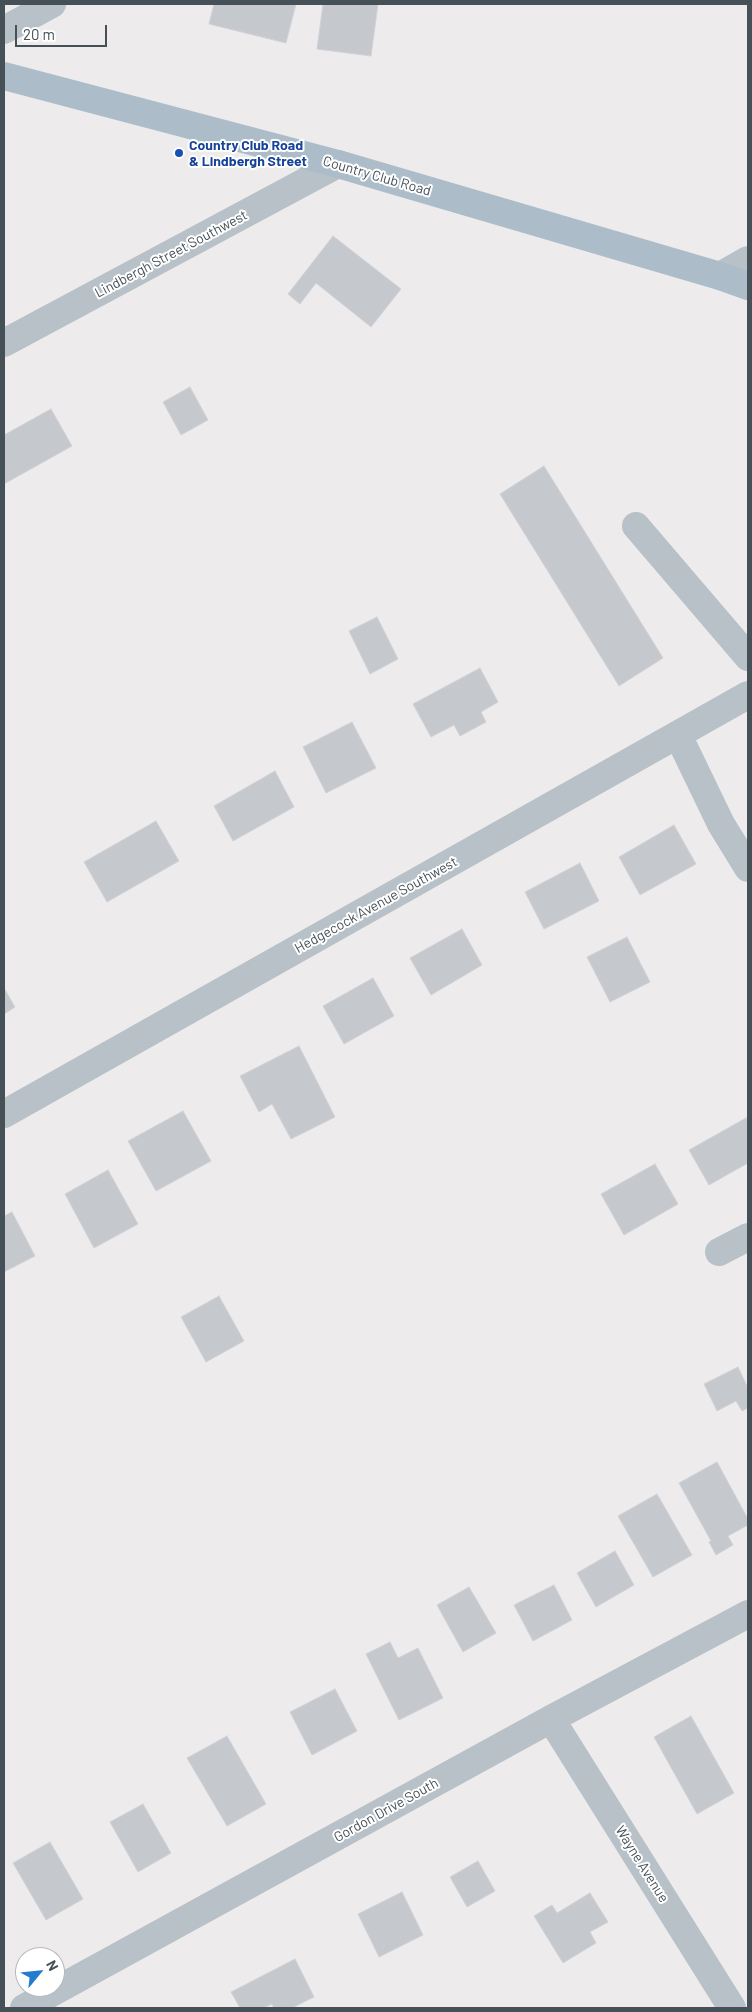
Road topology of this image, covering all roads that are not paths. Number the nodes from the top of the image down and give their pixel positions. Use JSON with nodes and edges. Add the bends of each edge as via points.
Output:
{"nodes":[{"id":1,"x":52,"y":4,"type":"edge"},
{"id":2,"x":4,"y":30,"type":"edge"},
{"id":3,"x":4,"y":76,"type":"edge"},
{"id":4,"x":338,"y":164,"type":"junction"},
{"id":5,"x":748,"y":260,"type":"edge"},
{"id":6,"x":720,"y":276,"type":"junction"},
{"id":7,"x":748,"y":286,"type":"edge"},
{"id":8,"x":4,"y":344,"type":"edge"},
{"id":9,"x":636,"y":526,"type":"dead end"},
{"id":10,"x":748,"y":657,"type":"edge"},
{"id":11,"x":748,"y":696,"type":"edge"},
{"id":12,"x":678,"y":735,"type":"junction"},
{"id":13,"x":748,"y":868,"type":"edge"},
{"id":14,"x":4,"y":1114,"type":"edge"},
{"id":15,"x":748,"y":1237,"type":"edge"},
{"id":16,"x":719,"y":1252,"type":"dead end"},
{"id":17,"x":748,"y":1614,"type":"edge"},
{"id":18,"x":551,"y":1719,"type":"junction"},
{"id":19,"x":24,"y":2008,"type":"edge"},
{"id":20,"x":732,"y":2008,"type":"edge"}],
"edges":[{"from":1,"to":2,"type":"street"},
{"from":3,"to":4,"type":"main road","name":"Country Club Road"},
{"from":4,"to":6,"type":"main road","name":"Country Club Road"},
{"from":4,"to":8,"type":"street","name":"Lindbergh Street Southwest"},
{"from":5,"to":6,"type":"street"},
{"from":6,"to":7,"type":"main road","name":"Country Club Road"},
{"from":9,"to":10,"type":"street"},
{"from":11,"to":12,"type":"street","name":"Hedgecock Avenue Southwest"},
{"from":12,"to":13,"type":"street","via":[[721,824]]},
{"from":12,"to":14,"type":"street","name":"Hedgecock Avenue Southwest"},
{"from":15,"to":16,"type":"street"},
{"from":17,"to":18,"type":"street","name":"Gordon Drive South"},
{"from":18,"to":19,"type":"street","name":"Gordon Drive South"},
{"from":18,"to":20,"type":"street","name":"Wayne Avenue"}]}
